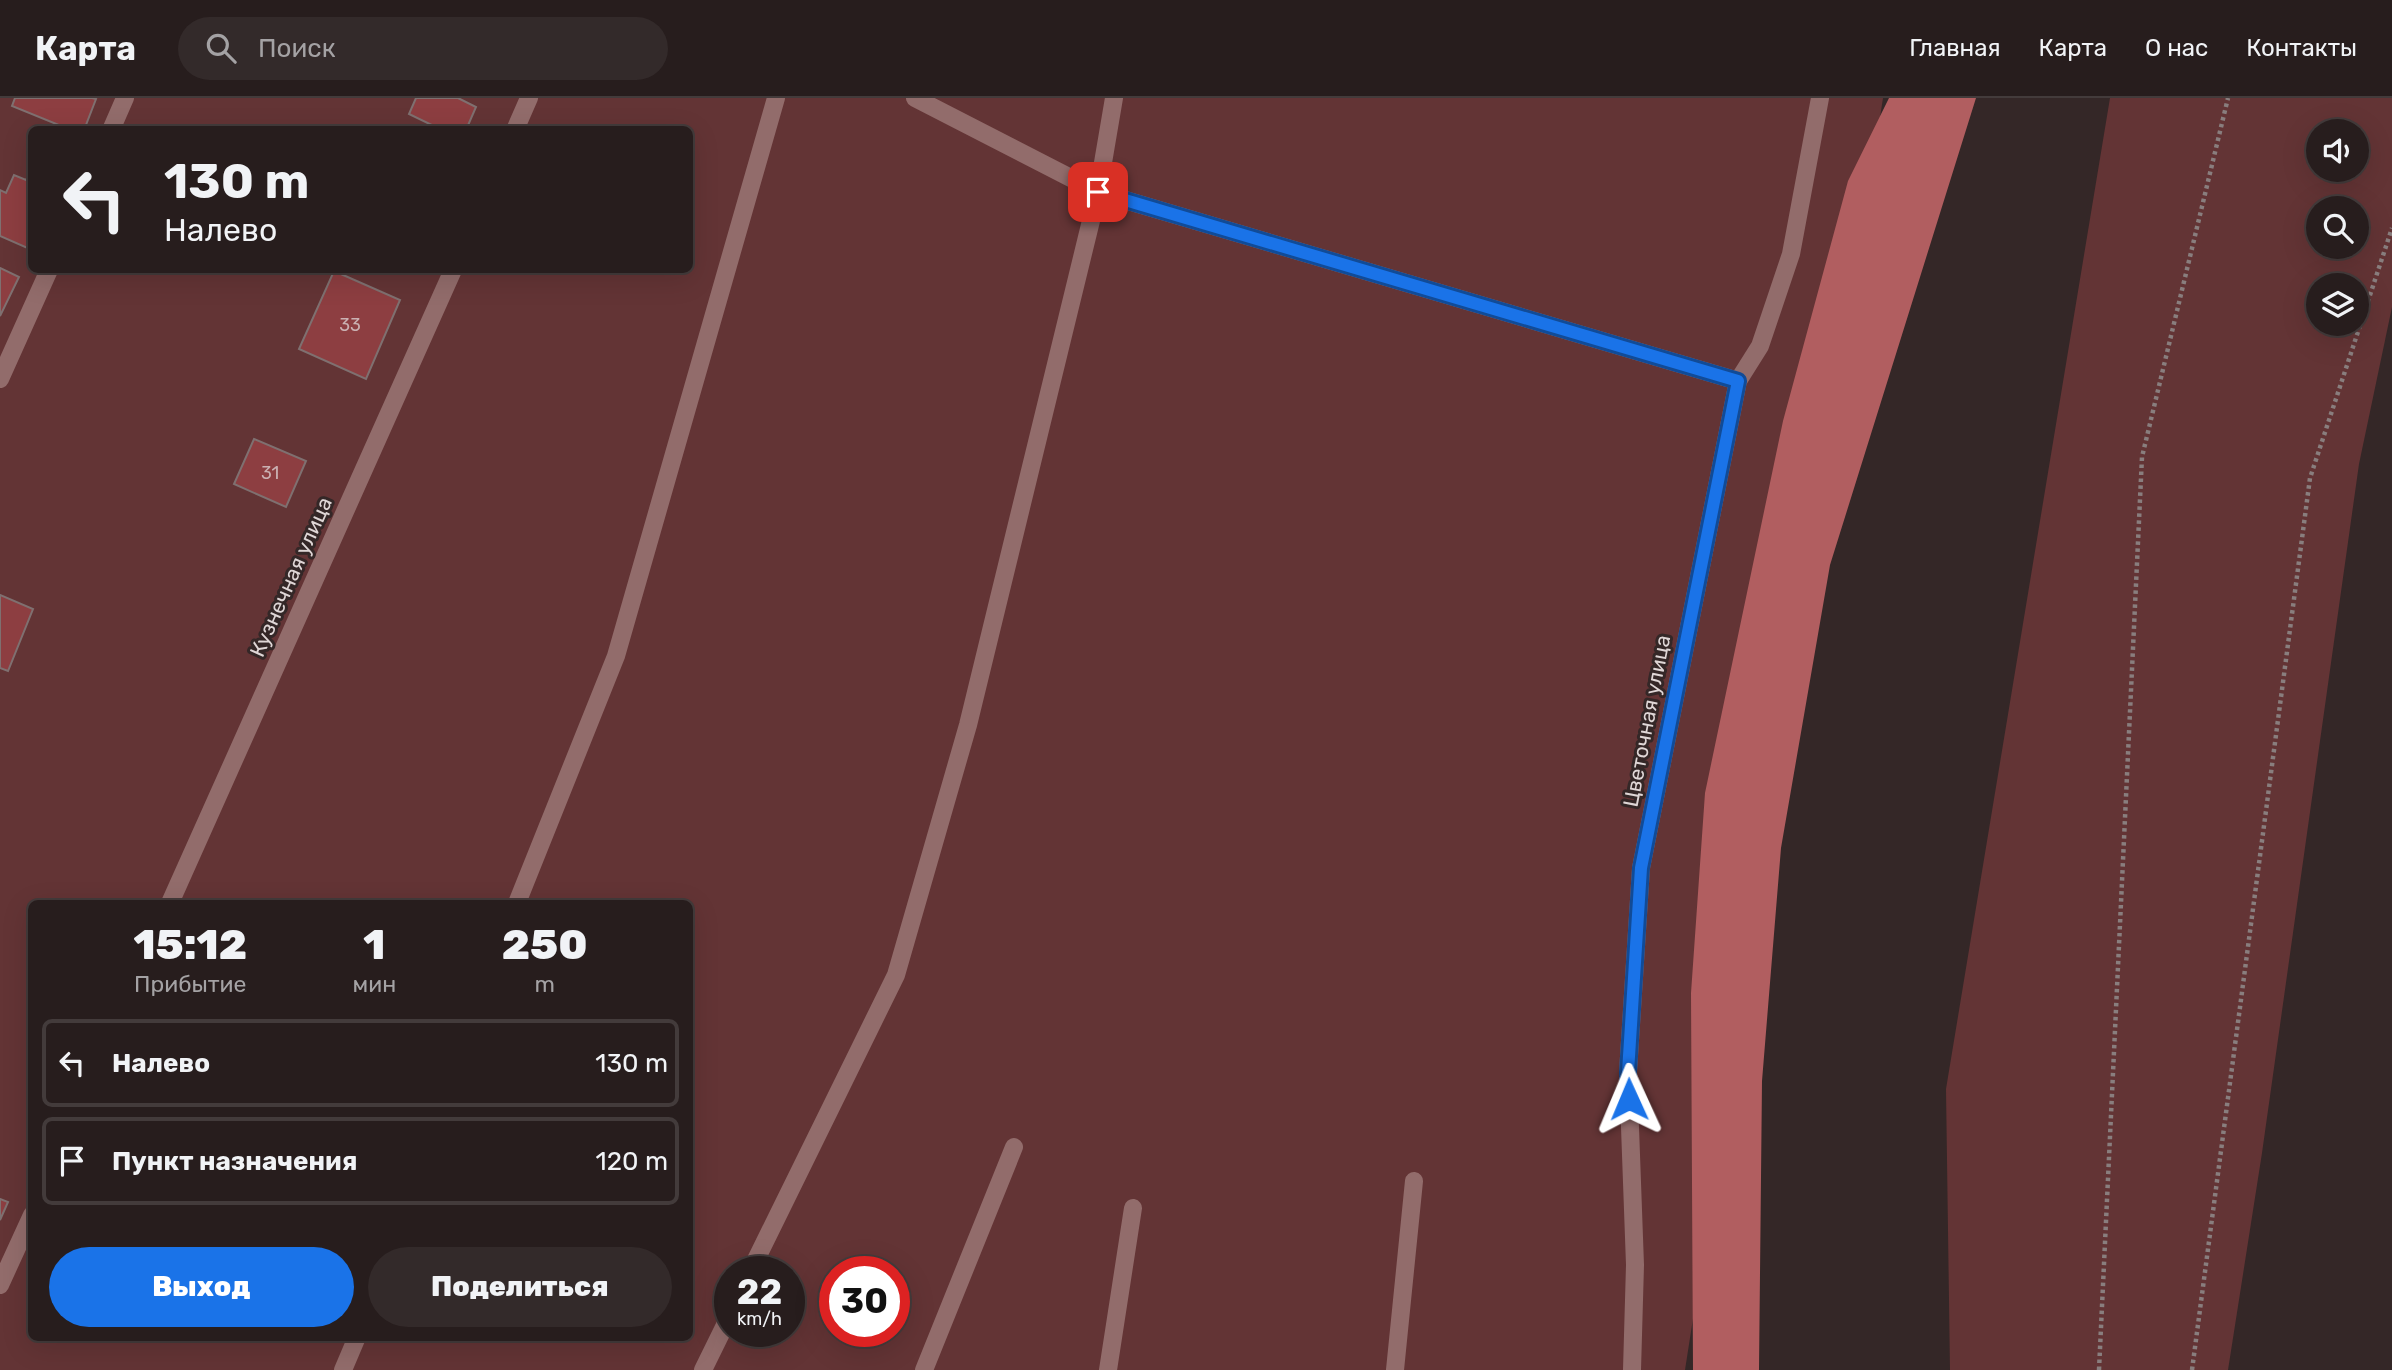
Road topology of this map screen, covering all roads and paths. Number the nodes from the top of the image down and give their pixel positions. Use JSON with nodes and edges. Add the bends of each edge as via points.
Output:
{"nodes":[{"id":1,"x":125,"y":98,"type":"edge"},
{"id":2,"x":529,"y":98,"type":"edge"},
{"id":3,"x":776,"y":98,"type":"edge"},
{"id":4,"x":915,"y":98,"type":"edge"},
{"id":5,"x":1114,"y":98,"type":"edge"},
{"id":6,"x":1820,"y":98,"type":"edge"},
{"id":7,"x":2228,"y":98,"type":"edge"},
{"id":8,"x":113,"y":126,"type":"edge"},
{"id":9,"x":517,"y":126,"type":"edge"},
{"id":10,"x":1098,"y":192,"type":"junction"},
{"id":11,"x":2392,"y":228,"type":"edge"},
{"id":12,"x":47,"y":273,"type":"edge"},
{"id":13,"x":452,"y":273,"type":"edge"},
{"id":14,"x":0,"y":379,"type":"edge"},
{"id":15,"x":1738,"y":381,"type":"junction"},
{"id":16,"x":171,"y":900,"type":"edge"},
{"id":17,"x":518,"y":900,"type":"edge"},
{"id":18,"x":1014,"y":1147,"type":"dead end"},
{"id":19,"x":1414,"y":1181,"type":"dead end"},
{"id":20,"x":1133,"y":1208,"type":"dead end"},
{"id":21,"x":28,"y":1223,"type":"edge"},
{"id":22,"x":758,"y":1256,"type":"edge"},
{"id":23,"x":0,"y":1285,"type":"edge"},
{"id":24,"x":355,"y":1341,"type":"edge"},
{"id":25,"x":714,"y":1347,"type":"edge"},
{"id":26,"x":343,"y":1370,"type":"edge"},
{"id":27,"x":703,"y":1370,"type":"edge"},
{"id":28,"x":924,"y":1370,"type":"edge"},
{"id":29,"x":1108,"y":1370,"type":"edge"},
{"id":30,"x":1395,"y":1370,"type":"edge"},
{"id":31,"x":1632,"y":1370,"type":"edge"},
{"id":32,"x":2099,"y":1370,"type":"edge"},
{"id":33,"x":2192,"y":1370,"type":"edge"}],
"edges":[{"from":1,"to":8,"type":"street"},
{"from":2,"to":9,"type":"street"},
{"from":3,"to":17,"type":"street","via":[[616,656]]},
{"from":4,"to":10,"type":"street"},
{"from":5,"to":10,"type":"street"},
{"from":6,"to":15,"type":"street","name":"Цветочная улица","via":[[1791,254],[1760,346]]},
{"from":7,"to":32,"type":"path","via":[[2142,457]]},
{"from":10,"to":15,"type":"street"},
{"from":10,"to":22,"type":"street","via":[[968,725],[896,975]]},
{"from":11,"to":33,"type":"path","via":[[2310,478]]},
{"from":12,"to":14,"type":"street"},
{"from":13,"to":16,"type":"street","name":"Кузнечная улица"},
{"from":15,"to":31,"type":"street","name":"Цветочная улица","via":[[1641,868],[1628,1072]]},
{"from":18,"to":28,"type":"street"},
{"from":19,"to":30,"type":"street"},
{"from":20,"to":29,"type":"street"},
{"from":21,"to":23,"type":"street"},
{"from":24,"to":26,"type":"street"},
{"from":25,"to":27,"type":"street"}]}
